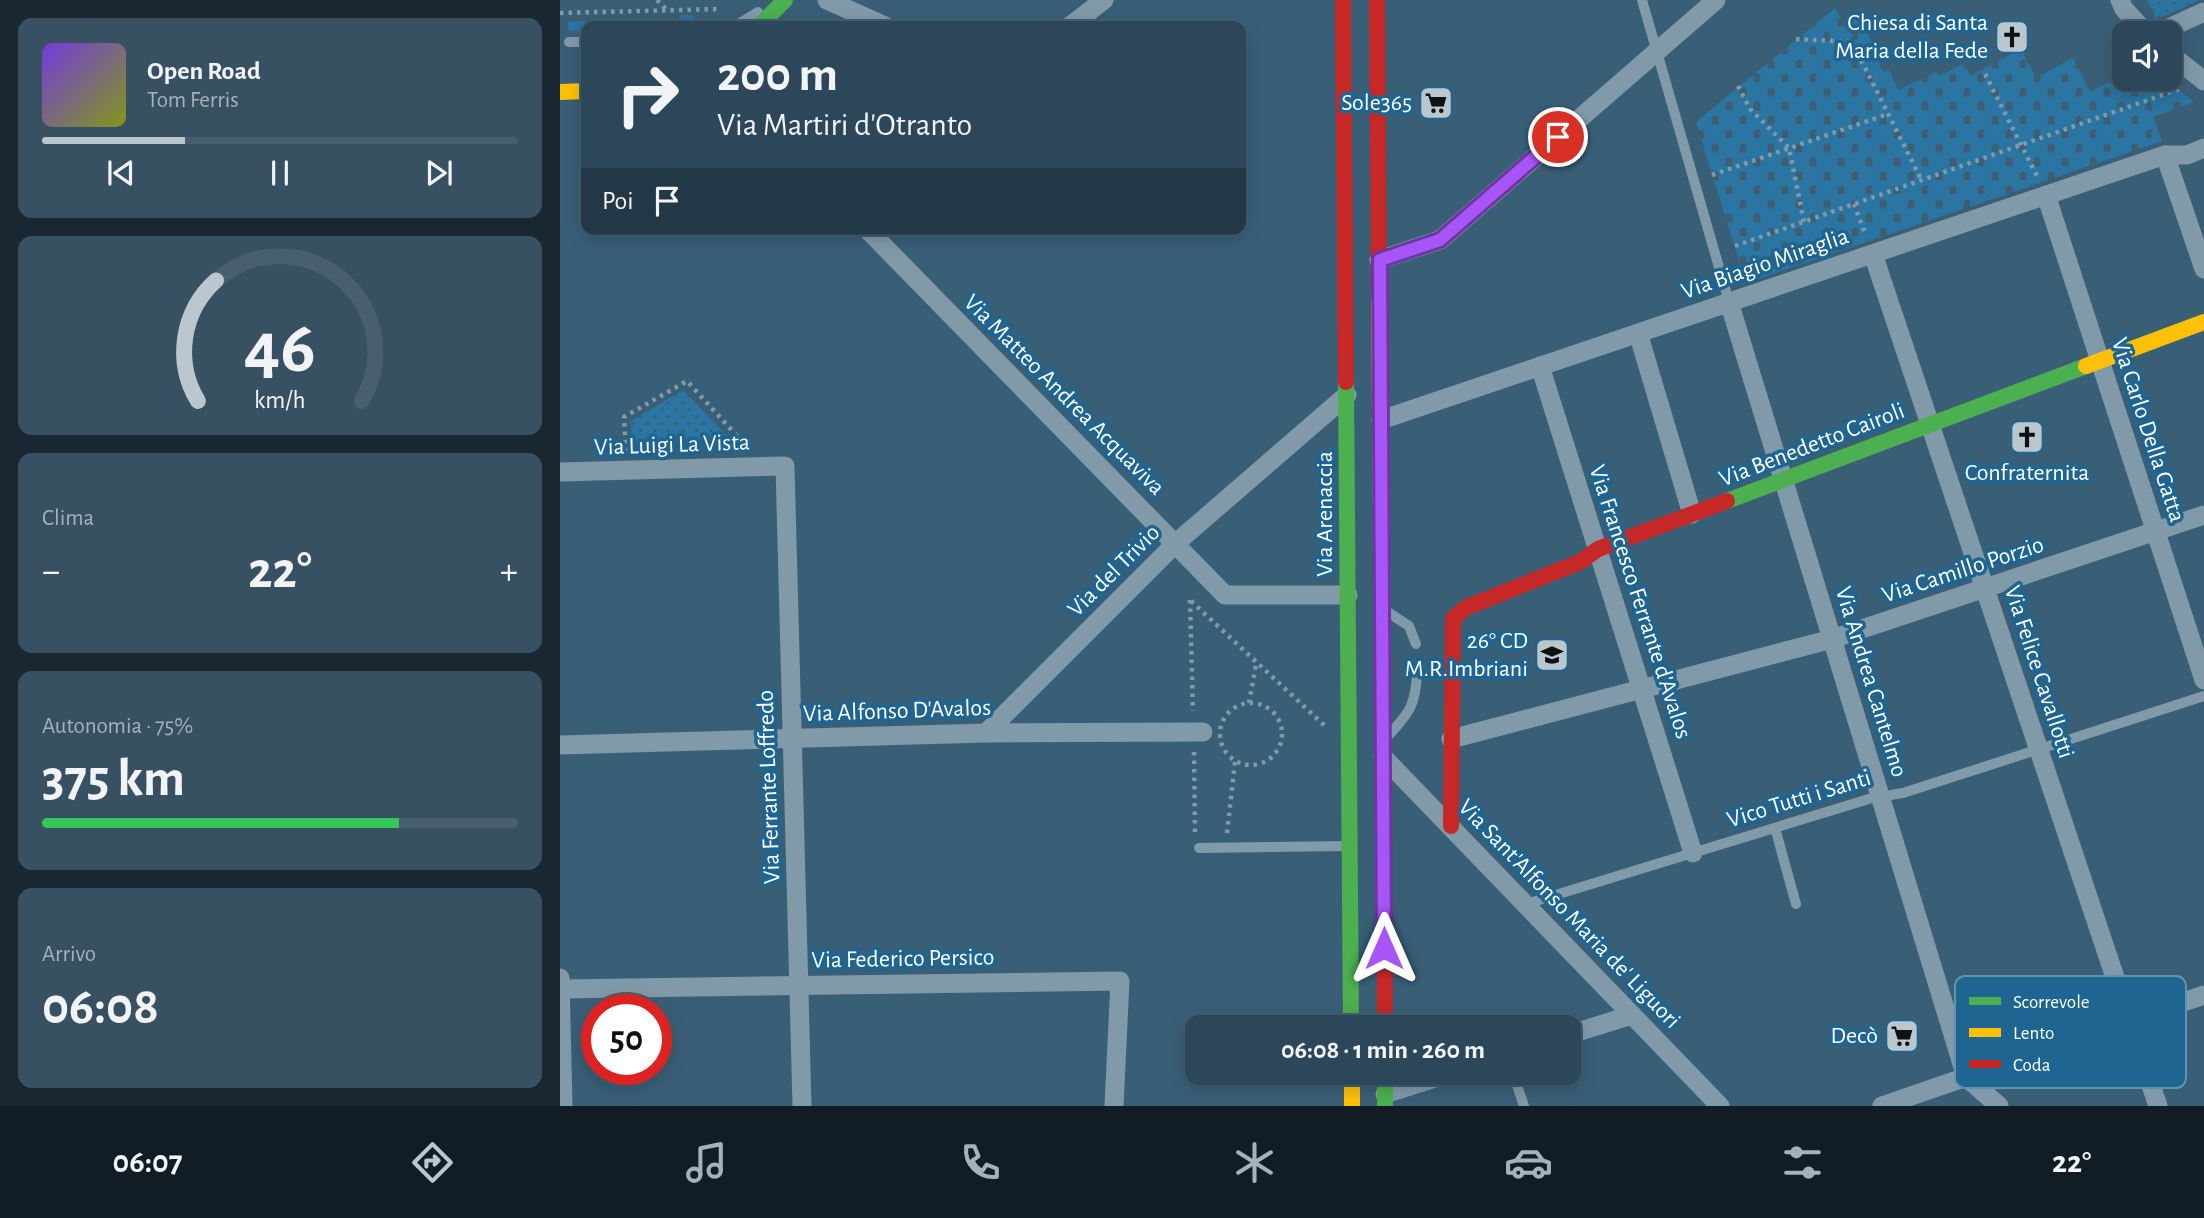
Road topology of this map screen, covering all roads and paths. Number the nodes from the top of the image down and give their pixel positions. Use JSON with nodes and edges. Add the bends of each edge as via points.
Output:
{"nodes":[{"id":1,"x":657,"y":0,"type":"edge"},
{"id":2,"x":775,"y":0,"type":"edge"},
{"id":3,"x":786,"y":0,"type":"edge"},
{"id":4,"x":827,"y":0,"type":"edge"},
{"id":5,"x":1104,"y":0,"type":"edge"},
{"id":6,"x":1343,"y":0,"type":"edge"},
{"id":7,"x":1377,"y":0,"type":"edge"},
{"id":8,"x":1642,"y":0,"type":"edge"},
{"id":9,"x":1716,"y":0,"type":"edge"},
{"id":10,"x":2120,"y":0,"type":"edge"},
{"id":11,"x":1086,"y":7,"type":"edge"},
{"id":12,"x":667,"y":9,"type":"junction"},
{"id":13,"x":721,"y":9,"type":"dead end"},
{"id":14,"x":2204,"y":12,"type":"edge"},
{"id":15,"x":560,"y":13,"type":"edge"},
{"id":16,"x":743,"y":21,"type":"edge"},
{"id":17,"x":764,"y":21,"type":"edge"},
{"id":18,"x":874,"y":21,"type":"edge"},
{"id":19,"x":1074,"y":21,"type":"edge"},
{"id":20,"x":2135,"y":21,"type":"edge"},
{"id":21,"x":2182,"y":22,"type":"edge"},
{"id":22,"x":1796,"y":39,"type":"dead end"},
{"id":23,"x":581,"y":42,"type":"edge"},
{"id":24,"x":569,"y":43,"type":"dead end"},
{"id":25,"x":1657,"y":51,"type":"junction"},
{"id":26,"x":2182,"y":64,"type":"edge"},
{"id":27,"x":1985,"y":74,"type":"dead end"},
{"id":28,"x":2203,"y":81,"type":"edge"},
{"id":29,"x":1738,"y":86,"type":"dead end"},
{"id":30,"x":560,"y":92,"type":"edge"},
{"id":31,"x":581,"y":92,"type":"edge"},
{"id":32,"x":1888,"y":114,"type":"junction"},
{"id":33,"x":2020,"y":146,"type":"junction"},
{"id":34,"x":1789,"y":148,"type":"junction"},
{"id":35,"x":2204,"y":148,"type":"edge"},
{"id":36,"x":2165,"y":155,"type":"junction"},
{"id":37,"x":1712,"y":175,"type":"dead end"},
{"id":38,"x":1922,"y":181,"type":"junction"},
{"id":39,"x":2046,"y":195,"type":"junction"},
{"id":40,"x":1854,"y":204,"type":"junction"},
{"id":41,"x":1804,"y":222,"type":"junction"},
{"id":42,"x":873,"y":235,"type":"edge"},
{"id":43,"x":1735,"y":246,"type":"dead end"},
{"id":44,"x":1873,"y":254,"type":"junction"},
{"id":45,"x":1380,"y":260,"type":"junction"},
{"id":46,"x":2204,"y":268,"type":"edge"},
{"id":47,"x":1729,"y":302,"type":"junction"},
{"id":48,"x":2204,"y":321,"type":"edge"},
{"id":49,"x":1638,"y":333,"type":"junction"},
{"id":50,"x":2100,"y":361,"type":"junction"},
{"id":51,"x":1540,"y":366,"type":"junction"},
{"id":52,"x":1347,"y":395,"type":"junction"},
{"id":53,"x":1381,"y":420,"type":"junction"},
{"id":54,"x":1930,"y":425,"type":"junction"},
{"id":55,"x":785,"y":466,"type":"joint"},
{"id":56,"x":765,"y":467,"type":"junction"},
{"id":57,"x":627,"y":470,"type":"junction"},
{"id":58,"x":560,"y":472,"type":"edge"},
{"id":59,"x":1784,"y":480,"type":"junction"},
{"id":60,"x":1692,"y":514,"type":"junction"},
{"id":61,"x":2204,"y":514,"type":"edge"},
{"id":62,"x":2156,"y":532,"type":"junction"},
{"id":63,"x":1176,"y":543,"type":"junction"},
{"id":64,"x":1598,"y":550,"type":"junction"},
{"id":65,"x":1985,"y":589,"type":"junction"},
{"id":66,"x":1348,"y":595,"type":"junction"},
{"id":67,"x":1190,"y":600,"type":"dead end"},
{"id":68,"x":1383,"y":609,"type":"junction"},
{"id":69,"x":1832,"y":639,"type":"junction"},
{"id":70,"x":1416,"y":644,"type":"dead end"},
{"id":71,"x":1256,"y":665,"type":"junction"},
{"id":72,"x":1417,"y":672,"type":"dead end"},
{"id":73,"x":2204,"y":680,"type":"edge"},
{"id":74,"x":1642,"y":689,"type":"junction"},
{"id":75,"x":2204,"y":696,"type":"edge"},
{"id":76,"x":1249,"y":703,"type":"junction"},
{"id":77,"x":1198,"y":732,"type":"dead end"},
{"id":78,"x":986,"y":733,"type":"junction"},
{"id":79,"x":1334,"y":734,"type":"dead end"},
{"id":80,"x":792,"y":738,"type":"junction"},
{"id":81,"x":1451,"y":739,"type":"junction"},
{"id":82,"x":560,"y":745,"type":"edge"},
{"id":83,"x":1383,"y":749,"type":"junction"},
{"id":84,"x":2039,"y":750,"type":"junction"},
{"id":85,"x":1235,"y":762,"type":"junction"},
{"id":86,"x":1451,"y":780,"type":"junction"},
{"id":87,"x":1418,"y":793,"type":"junction"},
{"id":88,"x":1880,"y":796,"type":"junction"},
{"id":89,"x":1451,"y":826,"type":"junction"},
{"id":90,"x":1775,"y":828,"type":"junction"},
{"id":91,"x":1227,"y":834,"type":"dead end"},
{"id":92,"x":1348,"y":846,"type":"junction"},
{"id":93,"x":1199,"y":848,"type":"dead end"},
{"id":94,"x":1693,"y":853,"type":"junction"},
{"id":95,"x":1526,"y":904,"type":"junction"},
{"id":96,"x":1796,"y":904,"type":"dead end"},
{"id":97,"x":2114,"y":976,"type":"edge"},
{"id":98,"x":560,"y":977,"type":"edge"},
{"id":99,"x":799,"y":985,"type":"junction"},
{"id":100,"x":560,"y":989,"type":"edge"},
{"id":101,"x":2204,"y":995,"type":"edge"},
{"id":102,"x":2186,"y":1001,"type":"edge"},
{"id":103,"x":1351,"y":1015,"type":"edge"},
{"id":104,"x":1385,"y":1015,"type":"edge"},
{"id":105,"x":1632,"y":1015,"type":"junction"},
{"id":106,"x":1581,"y":1031,"type":"edge"},
{"id":107,"x":1955,"y":1041,"type":"edge"},
{"id":108,"x":1955,"y":1081,"type":"edge"},
{"id":109,"x":1352,"y":1085,"type":"edge"},
{"id":110,"x":1422,"y":1085,"type":"edge"},
{"id":111,"x":1517,"y":1085,"type":"edge"},
{"id":112,"x":1979,"y":1088,"type":"edge"},
{"id":113,"x":2152,"y":1088,"type":"edge"},
{"id":114,"x":1385,"y":1100,"type":"edge"},
{"id":115,"x":564,"y":1106,"type":"edge"},
{"id":116,"x":802,"y":1106,"type":"edge"},
{"id":117,"x":1114,"y":1106,"type":"edge"},
{"id":118,"x":1352,"y":1106,"type":"edge"},
{"id":119,"x":1524,"y":1106,"type":"edge"},
{"id":120,"x":1720,"y":1106,"type":"edge"},
{"id":121,"x":1882,"y":1106,"type":"edge"},
{"id":122,"x":1999,"y":1106,"type":"edge"},
{"id":123,"x":2158,"y":1106,"type":"edge"}],
"edges":[{"from":1,"to":12,"type":"path"},
{"from":2,"to":16,"type":"lane"},
{"from":3,"to":17,"type":"main road"},
{"from":4,"to":18,"type":"street"},
{"from":5,"to":11,"type":"street"},
{"from":6,"to":52,"type":"main road","name":"Via Arenaccia"},
{"from":7,"to":45,"type":"main road"},
{"from":8,"to":25,"type":"lane"},
{"from":9,"to":25,"type":"street"},
{"from":10,"to":20,"type":"street"},
{"from":11,"to":19,"type":"street"},
{"from":12,"to":13,"type":"path"},
{"from":12,"to":15,"type":"path"},
{"from":14,"to":21,"type":"street"},
{"from":22,"to":32,"type":"path","via":[[1852,42]]},
{"from":23,"to":24,"type":"lane"},
{"from":25,"to":45,"type":"street","via":[[1440,240]]},
{"from":25,"to":47,"type":"lane"},
{"from":26,"to":28,"type":"street"},
{"from":27,"to":33,"type":"path"},
{"from":28,"to":33,"type":"path"},
{"from":29,"to":34,"type":"path","via":[[1750,109]]},
{"from":30,"to":31,"type":"main road"},
{"from":32,"to":34,"type":"path"},
{"from":32,"to":38,"type":"path"},
{"from":33,"to":38,"type":"path"},
{"from":33,"to":39,"type":"path"},
{"from":34,"to":37,"type":"path"},
{"from":34,"to":41,"type":"path"},
{"from":35,"to":36,"type":"street","name":"Via Biagio Miraglia","via":[[2187,155]]},
{"from":36,"to":39,"type":"street","name":"Via Biagio Miraglia"},
{"from":36,"to":46,"type":"street"},
{"from":38,"to":40,"type":"path"},
{"from":39,"to":44,"type":"street","name":"Via Biagio Miraglia"},
{"from":39,"to":50,"type":"street","name":"Via Carlo Della Gatta"},
{"from":40,"to":41,"type":"path"},
{"from":40,"to":44,"type":"path"},
{"from":41,"to":43,"type":"path"},
{"from":42,"to":63,"type":"street","name":"Via Matteo Andrea Acquaviva"},
{"from":44,"to":47,"type":"street","name":"Via Biagio Miraglia"},
{"from":44,"to":54,"type":"street","name":"Via Felice Cavallotti"},
{"from":45,"to":53,"type":"main road"},
{"from":47,"to":49,"type":"street","name":"Via Biagio Miraglia"},
{"from":47,"to":59,"type":"street","name":"Via Andrea Cantelmo"},
{"from":48,"to":50,"type":"main road","name":"Via Benedetto Cairoli"},
{"from":49,"to":51,"type":"street","name":"Via Biagio Miraglia"},
{"from":49,"to":60,"type":"street"},
{"from":50,"to":54,"type":"main road","name":"Via Benedetto Cairoli"},
{"from":50,"to":62,"type":"street","name":"Via Carlo Della Gatta"},
{"from":51,"to":53,"type":"street","name":"Via Biagio Miraglia"},
{"from":51,"to":64,"type":"street","name":"Via Francesco Ferrante d'Avalos"},
{"from":52,"to":63,"type":"street","name":"Via del Trivio"},
{"from":52,"to":66,"type":"main road","name":"Via Arenaccia"},
{"from":53,"to":68,"type":"main road"},
{"from":54,"to":59,"type":"main road","name":"Via Benedetto Cairoli"},
{"from":54,"to":65,"type":"street","name":"Via Felice Cavallotti"},
{"from":55,"to":56,"type":"street","name":"Via Luigi La Vista"},
{"from":55,"to":80,"type":"street","name":"Via Ferrante Loffredo"},
{"from":56,"to":57,"type":"street","name":"Via Luigi La Vista"},
{"from":56,"to":57,"type":"path","via":[[687,381],[624,418]]},
{"from":57,"to":58,"type":"street","name":"Via Luigi La Vista"},
{"from":59,"to":60,"type":"main road","name":"Via Benedetto Cairoli"},
{"from":59,"to":69,"type":"street","name":"Via Andrea Cantelmo"},
{"from":60,"to":64,"type":"main road","name":"Via Benedetto Cairoli"},
{"from":61,"to":62,"type":"street","name":"Via Camillo Porzio"},
{"from":62,"to":65,"type":"street","name":"Via Camillo Porzio"},
{"from":62,"to":73,"type":"street","name":"Via Carlo Della Gatta"},
{"from":63,"to":66,"type":"street","name":"Via Matteo Andrea Acquaviva","via":[[1225,595]]},
{"from":63,"to":78,"type":"street","name":"Via del Trivio"},
{"from":64,"to":74,"type":"street","name":"Via Francesco Ferrante d'Avalos"},
{"from":64,"to":81,"type":"main road","name":"Via Benedetto Cairoli","via":[[1580,562],[1465,608],[1453,619]]},
{"from":65,"to":69,"type":"street","name":"Via Camillo Porzio"},
{"from":65,"to":84,"type":"street","name":"Via Felice Cavallotti"},
{"from":66,"to":92,"type":"main road","name":"Via Arenaccia"},
{"from":67,"to":71,"type":"path"},
{"from":68,"to":70,"type":"lane","via":[[1409,626]]},
{"from":68,"to":83,"type":"main road"},
{"from":69,"to":74,"type":"street","name":"Via Camillo Porzio"},
{"from":69,"to":88,"type":"street","name":"Via Andrea Cantelmo"},
{"from":71,"to":76,"type":"path"},
{"from":71,"to":79,"type":"path"},
{"from":72,"to":83,"type":"lane","via":[[1417,695]]},
{"from":74,"to":81,"type":"street","name":"Via Camillo Porzio"},
{"from":74,"to":94,"type":"street","name":"Via Francesco Ferrante d'Avalos"},
{"from":75,"to":84,"type":"lane","name":"Vico Tutti i Santi"},
{"from":76,"to":85,"type":"path","via":[[1236,706],[1219,732],[1223,750]]},
{"from":76,"to":85,"type":"path","via":[[1274,713],[1282,731],[1280,746],[1264,763]]},
{"from":77,"to":78,"type":"street","name":"Via Alfonso D'Avalos"},
{"from":78,"to":80,"type":"street","name":"Via Alfonso D'Avalos"},
{"from":80,"to":82,"type":"street","name":"Via Alfonso D'Avalos"},
{"from":80,"to":99,"type":"street","name":"Via Ferrante Loffredo"},
{"from":81,"to":86,"type":"main road"},
{"from":83,"to":87,"type":"street","name":"Via Sant'Alfonso Maria de' Liguori"},
{"from":83,"to":104,"type":"main road"},
{"from":84,"to":88,"type":"lane","name":"Vico Tutti i Santi","via":[[1903,793]]},
{"from":84,"to":97,"type":"street","name":"Via Felice Cavallotti"},
{"from":85,"to":91,"type":"path"},
{"from":86,"to":87,"type":"street"},
{"from":86,"to":89,"type":"main road"},
{"from":87,"to":89,"type":"street","name":"Via Sant'Alfonso Maria de' Liguori"},
{"from":88,"to":90,"type":"lane","name":"Vico Tutti i Santi"},
{"from":88,"to":107,"type":"street","name":"Via Andrea Cantelmo"},
{"from":89,"to":95,"type":"street","name":"Via Sant'Alfonso Maria de' Liguori"},
{"from":90,"to":94,"type":"lane","name":"Vico Tutti i Santi"},
{"from":90,"to":96,"type":"lane"},
{"from":92,"to":93,"type":"lane"},
{"from":92,"to":103,"type":"main road","name":"Via Arenaccia"},
{"from":94,"to":95,"type":"lane","name":"Vico Tutti i Santi"},
{"from":95,"to":105,"type":"street","name":"Via Sant'Alfonso Maria de' Liguori"},
{"from":98,"to":100,"type":"street"},
{"from":99,"to":100,"type":"street","name":"Via Federico Persico"},
{"from":99,"to":116,"type":"street","name":"Via Ferrante Loffredo"},
{"from":99,"to":117,"type":"street","name":"Via Federico Persico","via":[[1120,981]]},
{"from":100,"to":115,"type":"street"},
{"from":101,"to":102,"type":"street"},
{"from":105,"to":106,"type":"street"},
{"from":105,"to":120,"type":"street","name":"Via Sant'Alfonso Maria de' Liguori"},
{"from":108,"to":121,"type":"street"},
{"from":109,"to":118,"type":"main road"},
{"from":110,"to":114,"type":"street"},
{"from":111,"to":119,"type":"lane"},
{"from":112,"to":122,"type":"street"},
{"from":113,"to":123,"type":"street","name":"Via Felice Cavallotti"}]}
